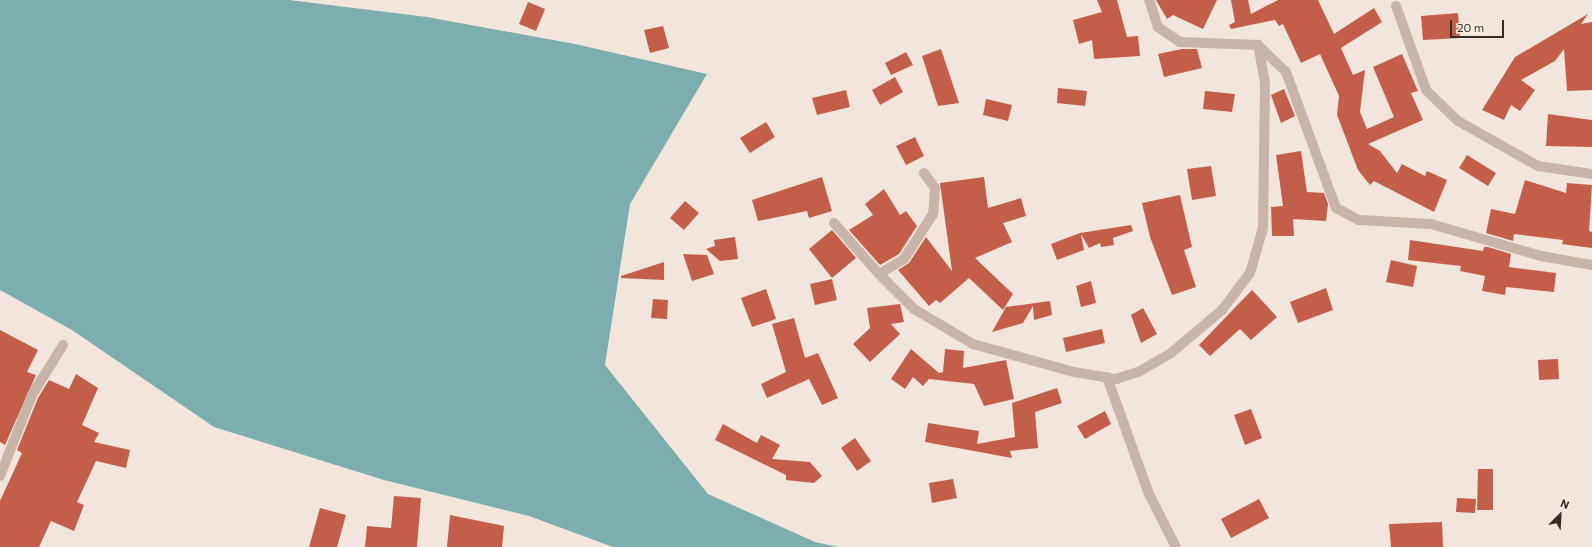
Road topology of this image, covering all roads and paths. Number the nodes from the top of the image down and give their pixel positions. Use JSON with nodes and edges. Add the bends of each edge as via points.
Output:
{"nodes":[{"id":1,"x":1149,"y":0,"type":"edge"},
{"id":2,"x":1396,"y":6,"type":"dead end"},
{"id":3,"x":1258,"y":45,"type":"junction"},
{"id":4,"x":924,"y":173,"type":"dead end"},
{"id":5,"x":1592,"y":174,"type":"edge"},
{"id":6,"x":834,"y":223,"type":"dead end"},
{"id":7,"x":1592,"y":264,"type":"edge"},
{"id":8,"x":879,"y":274,"type":"junction"},
{"id":9,"x":63,"y":344,"type":"dead end"},
{"id":10,"x":1107,"y":377,"type":"junction"},
{"id":11,"x":0,"y":476,"type":"edge"},
{"id":12,"x":1176,"y":547,"type":"edge"}],
"edges":[{"from":1,"to":3,"type":"street","via":[[1158,27],[1180,42]]},
{"from":2,"to":5,"type":"street","via":[[1426,90],[1458,121],[1538,166]]},
{"from":3,"to":7,"type":"street","via":[[1286,72],[1336,208],[1359,220],[1431,224],[1541,256]]},
{"from":3,"to":10,"type":"street","via":[[1265,83],[1265,191],[1263,228],[1250,273],[1222,310],[1171,353],[1140,371],[1116,379]]},
{"from":4,"to":8,"type":"street","via":[[935,188],[933,214],[904,259]]},
{"from":6,"to":8,"type":"street"},
{"from":8,"to":10,"type":"street","via":[[914,309],[973,344],[1026,361]]},
{"from":9,"to":11,"type":"street","via":[[32,395]]},
{"from":10,"to":12,"type":"street","via":[[1149,494]]}]}
